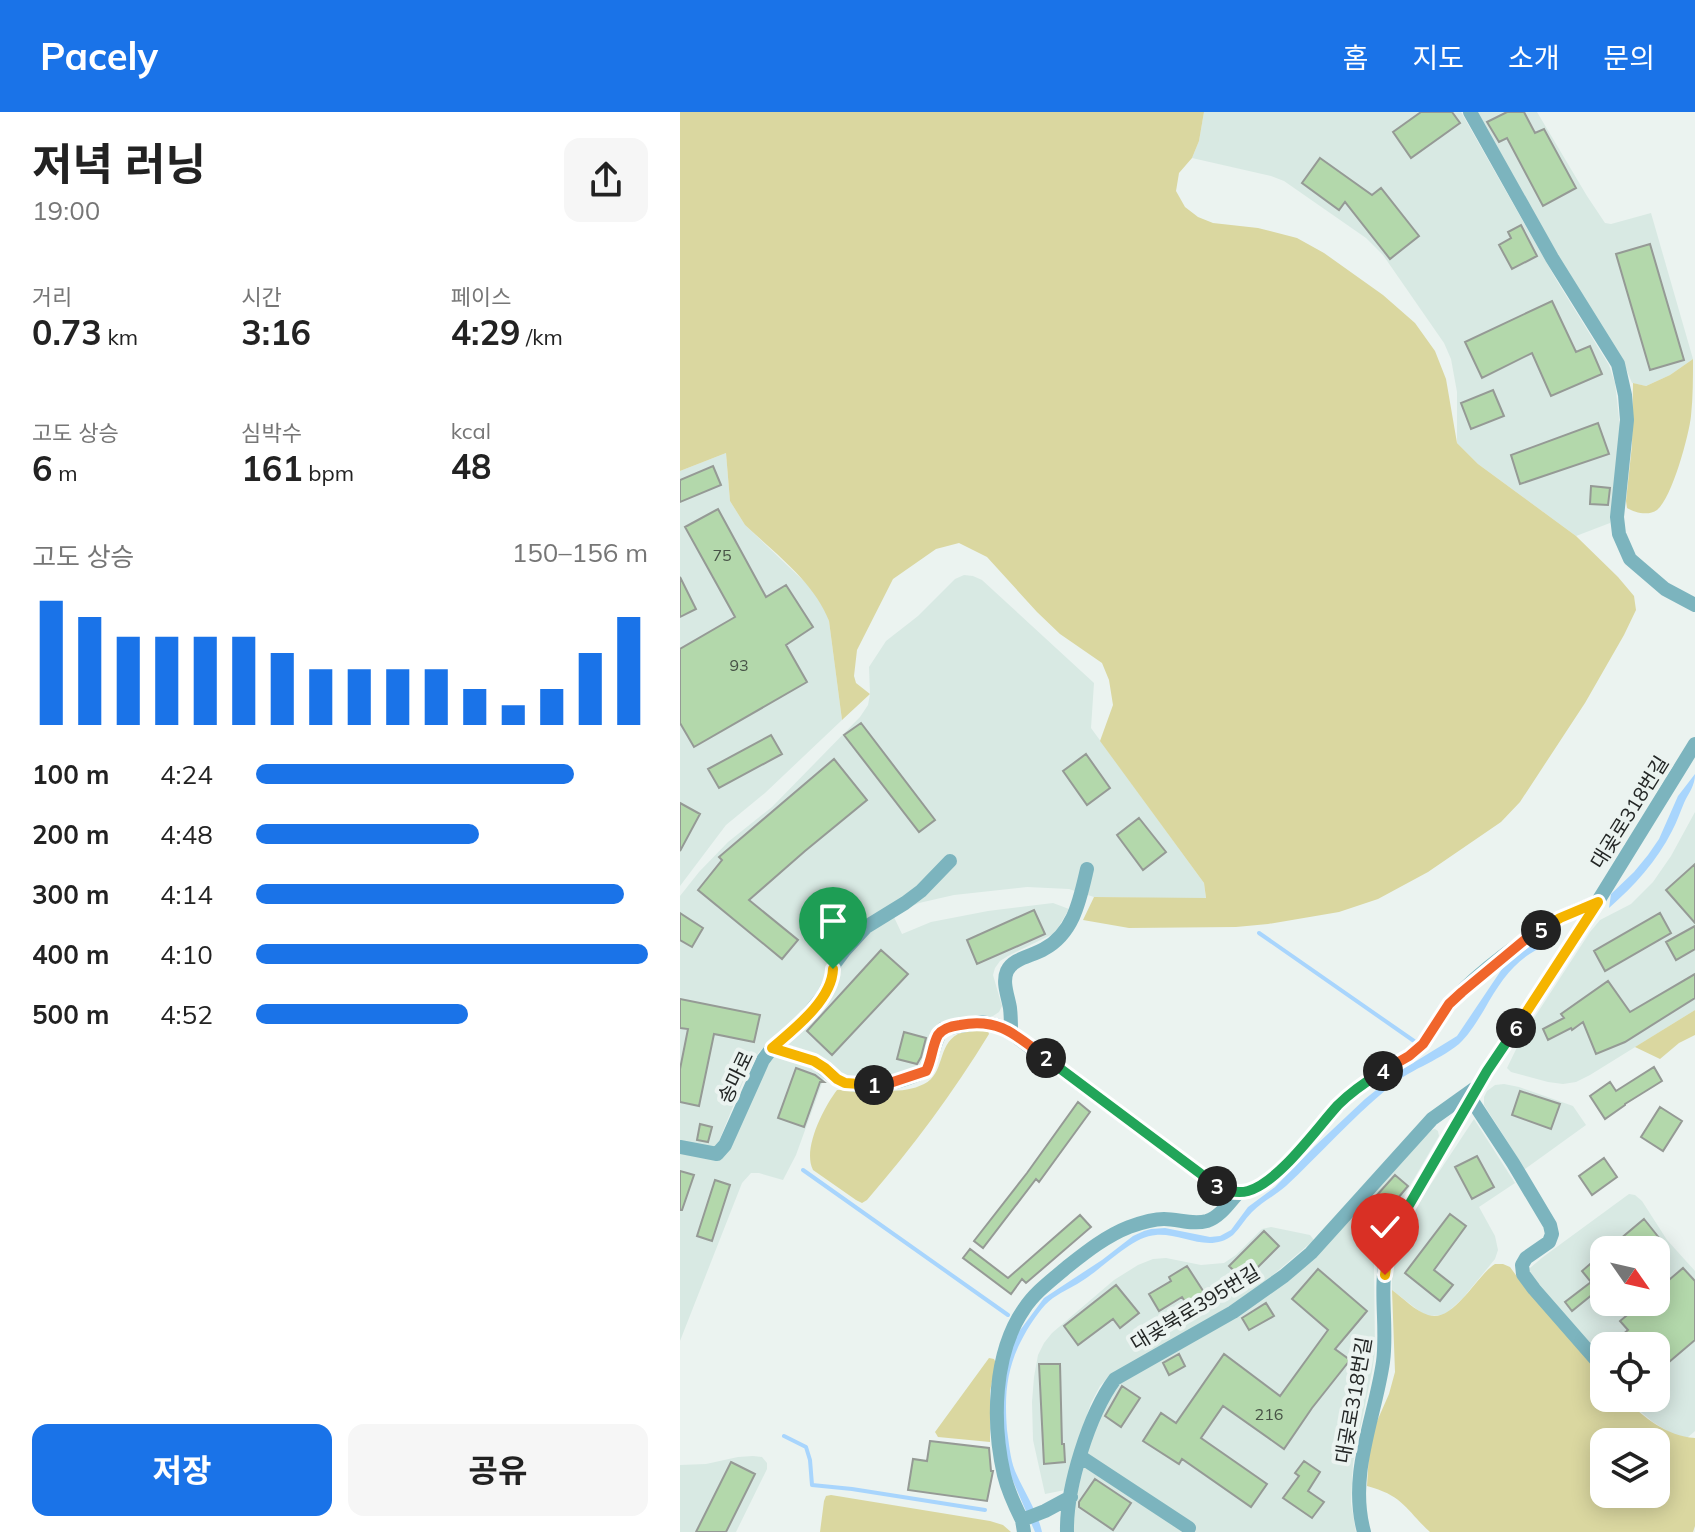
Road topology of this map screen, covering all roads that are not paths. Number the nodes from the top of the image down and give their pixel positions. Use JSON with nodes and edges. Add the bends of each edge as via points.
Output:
{"nodes":[{"id":1,"x":1470,"y":112,"type":"edge"},
{"id":2,"x":1695,"y":605,"type":"edge"},
{"id":3,"x":1695,"y":744,"type":"edge"},
{"id":4,"x":950,"y":861,"type":"dead end"},
{"id":5,"x":1087,"y":869,"type":"dead end"},
{"id":6,"x":1598,"y":902,"type":"junction"},
{"id":7,"x":1011,"y":1033,"type":"junction"},
{"id":8,"x":772,"y":1048,"type":"junction"},
{"id":9,"x":1474,"y":1093,"type":"junction"},
{"id":10,"x":680,"y":1147,"type":"edge"},
{"id":11,"x":1238,"y":1193,"type":"junction"},
{"id":12,"x":1590,"y":1353,"type":"edge"},
{"id":13,"x":1081,"y":1457,"type":"junction"},
{"id":14,"x":1071,"y":1497,"type":"junction"},
{"id":15,"x":1024,"y":1523,"type":"edge"},
{"id":16,"x":1189,"y":1528,"type":"dead end"},
{"id":17,"x":1067,"y":1532,"type":"edge"},
{"id":18,"x":1364,"y":1532,"type":"edge"}],
"edges":[{"from":1,"to":2,"type":"street","via":[[1618,364],[1627,420],[1617,517],[1630,559],[1665,589]]},
{"from":3,"to":6,"type":"street","name":"대곶로318번길"},
{"from":4,"to":8,"type":"street","name":"송마로","via":[[921,891],[866,927],[835,963],[823,996]]},
{"from":5,"to":7,"type":"street","via":[[1079,905],[1061,937],[1009,967]]},
{"from":6,"to":9,"type":"street","name":"대곶로318번길"},
{"from":6,"to":11,"type":"street","name":"대곶로318번길","via":[[1560,918],[1504,956],[1449,1004],[1423,1044],[1361,1084],[1263,1184]]},
{"from":7,"to":8,"type":"street","via":[[982,1022],[943,1029],[926,1071],[866,1085],[845,1083],[814,1061]]},
{"from":7,"to":11,"type":"street","via":[[1218,1187]]},
{"from":8,"to":10,"type":"street","name":"송마로","via":[[717,1154]]},
{"from":9,"to":12,"type":"street","via":[[1550,1225],[1549,1242],[1526,1258],[1523,1274]]},
{"from":9,"to":13,"type":"street","name":"대곶북로395번길","via":[[1432,1119],[1284,1276],[1233,1312],[1115,1379],[1094,1414]]},
{"from":9,"to":18,"type":"street","name":"대곶로318번길","via":[[1405,1211],[1388,1252],[1383,1361],[1360,1473]]},
{"from":11,"to":15,"type":"street","name":"대곶로318번길","via":[[1208,1221],[1165,1219],[1126,1228],[1041,1289],[1024,1309],[1012,1329],[996,1395],[1004,1473]]},
{"from":13,"to":14,"type":"street","name":"대곶북로395번길"},
{"from":13,"to":16,"type":"street"},
{"from":14,"to":15,"type":"street"},
{"from":14,"to":17,"type":"street","name":"대곶북로395번길"}]}
